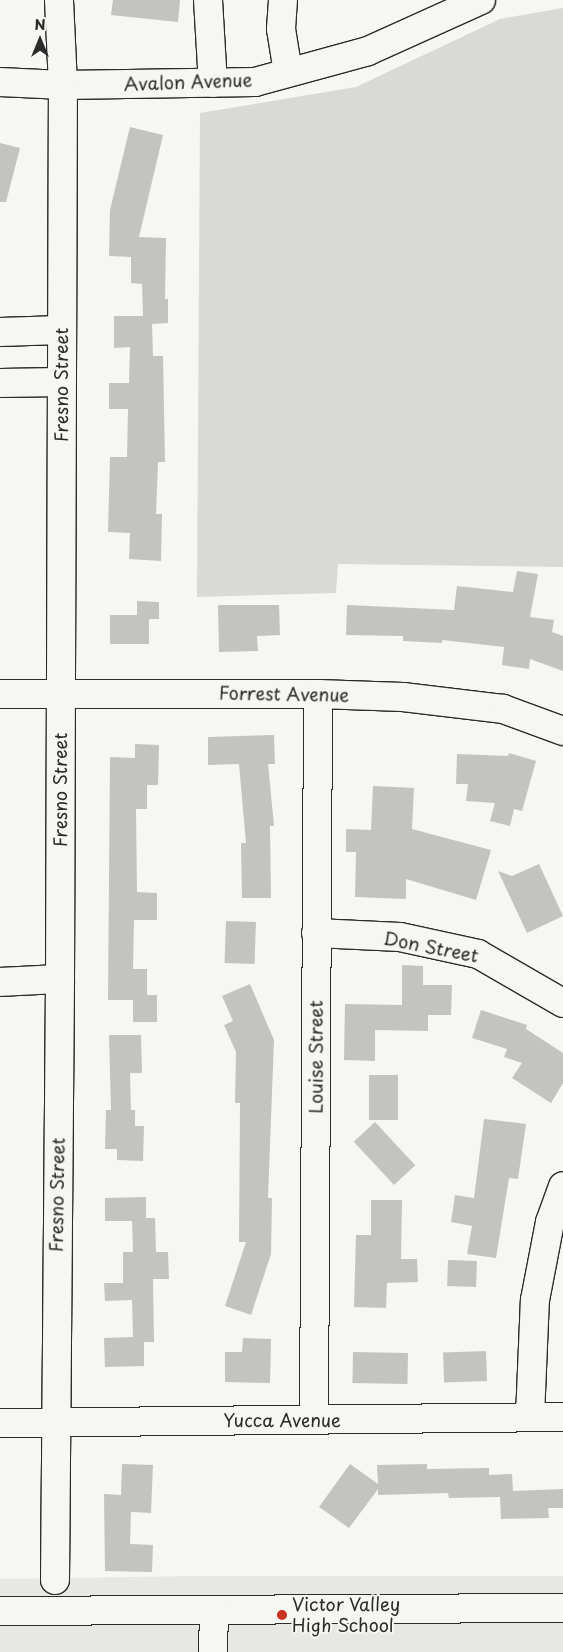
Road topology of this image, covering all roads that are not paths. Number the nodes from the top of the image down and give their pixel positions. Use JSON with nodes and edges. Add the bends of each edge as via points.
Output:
{"nodes":[{"id":1,"x":59,"y":0,"type":"edge"},
{"id":2,"x":208,"y":0,"type":"edge"},
{"id":3,"x":283,"y":0,"type":"edge"},
{"id":4,"x":481,"y":0,"type":"edge"},
{"id":5,"x":288,"y":72,"type":"junction"},
{"id":6,"x":0,"y":82,"type":"edge"},
{"id":7,"x":214,"y":83,"type":"junction"},
{"id":8,"x":63,"y":85,"type":"junction"},
{"id":9,"x":61,"y":330,"type":"junction"},
{"id":10,"x":0,"y":332,"type":"edge"},
{"id":11,"x":61,"y":382,"type":"junction"},
{"id":12,"x":0,"y":383,"type":"edge"},
{"id":13,"x":59,"y":692,"type":"junction"},
{"id":14,"x":0,"y":694,"type":"edge"},
{"id":15,"x":318,"y":694,"type":"junction"},
{"id":16,"x":563,"y":731,"type":"edge"},
{"id":17,"x":316,"y":934,"type":"junction"},
{"id":18,"x":60,"y":980,"type":"junction"},
{"id":19,"x":0,"y":982,"type":"edge"},
{"id":20,"x":563,"y":1003,"type":"edge"},
{"id":21,"x":563,"y":1186,"type":"edge"},
{"id":22,"x":530,"y":1417,"type":"junction"},
{"id":23,"x":563,"y":1417,"type":"edge"},
{"id":24,"x":314,"y":1419,"type":"junction"},
{"id":25,"x":54,"y":1422,"type":"junction"},
{"id":26,"x":0,"y":1423,"type":"edge"},
{"id":27,"x":55,"y":1580,"type":"dead end"},
{"id":28,"x":563,"y":1608,"type":"edge"},
{"id":29,"x":214,"y":1610,"type":"junction"},
{"id":30,"x":0,"y":1611,"type":"edge"},
{"id":31,"x":213,"y":1652,"type":"edge"}],
"edges":[{"from":1,"to":8,"type":"street","name":"Fresno Street"},
{"from":2,"to":7,"type":"street"},
{"from":3,"to":5,"type":"street","via":[[281,29]]},
{"from":4,"to":5,"type":"street","name":"Avalon Avenue","via":[[368,51]]},
{"from":5,"to":7,"type":"street","name":"Avalon Avenue","via":[[255,82]]},
{"from":6,"to":8,"type":"street","name":"Avalon Avenue"},
{"from":7,"to":8,"type":"street","name":"Avalon Avenue"},
{"from":8,"to":9,"type":"street","name":"Fresno Street"},
{"from":9,"to":10,"type":"street"},
{"from":9,"to":11,"type":"street","name":"Fresno Street"},
{"from":11,"to":12,"type":"street"},
{"from":11,"to":13,"type":"street","name":"Fresno Street"},
{"from":13,"to":14,"type":"street","name":"Forrest Avenue"},
{"from":13,"to":15,"type":"street","name":"Forrest Avenue"},
{"from":13,"to":18,"type":"street","name":"Fresno Street"},
{"from":15,"to":16,"type":"street","name":"Forrest Avenue","via":[[403,698],[503,709]]},
{"from":15,"to":17,"type":"street","name":"Louise Street"},
{"from":17,"to":20,"type":"street","name":"Don Street","via":[[400,937],[478,954]]},
{"from":17,"to":24,"type":"street","name":"Louise Street"},
{"from":18,"to":19,"type":"street"},
{"from":18,"to":25,"type":"street","name":"Fresno Street"},
{"from":21,"to":22,"type":"street","via":[[550,1222],[534,1300]]},
{"from":22,"to":23,"type":"street","name":"Yucca Avenue"},
{"from":22,"to":24,"type":"street","name":"Yucca Avenue"},
{"from":24,"to":25,"type":"street","name":"Yucca Avenue"},
{"from":25,"to":26,"type":"street","name":"Yucca Avenue"},
{"from":25,"to":27,"type":"street","name":"Fresno Street"},
{"from":28,"to":29,"type":"street"},
{"from":29,"to":30,"type":"street"},
{"from":29,"to":31,"type":"street"}]}
